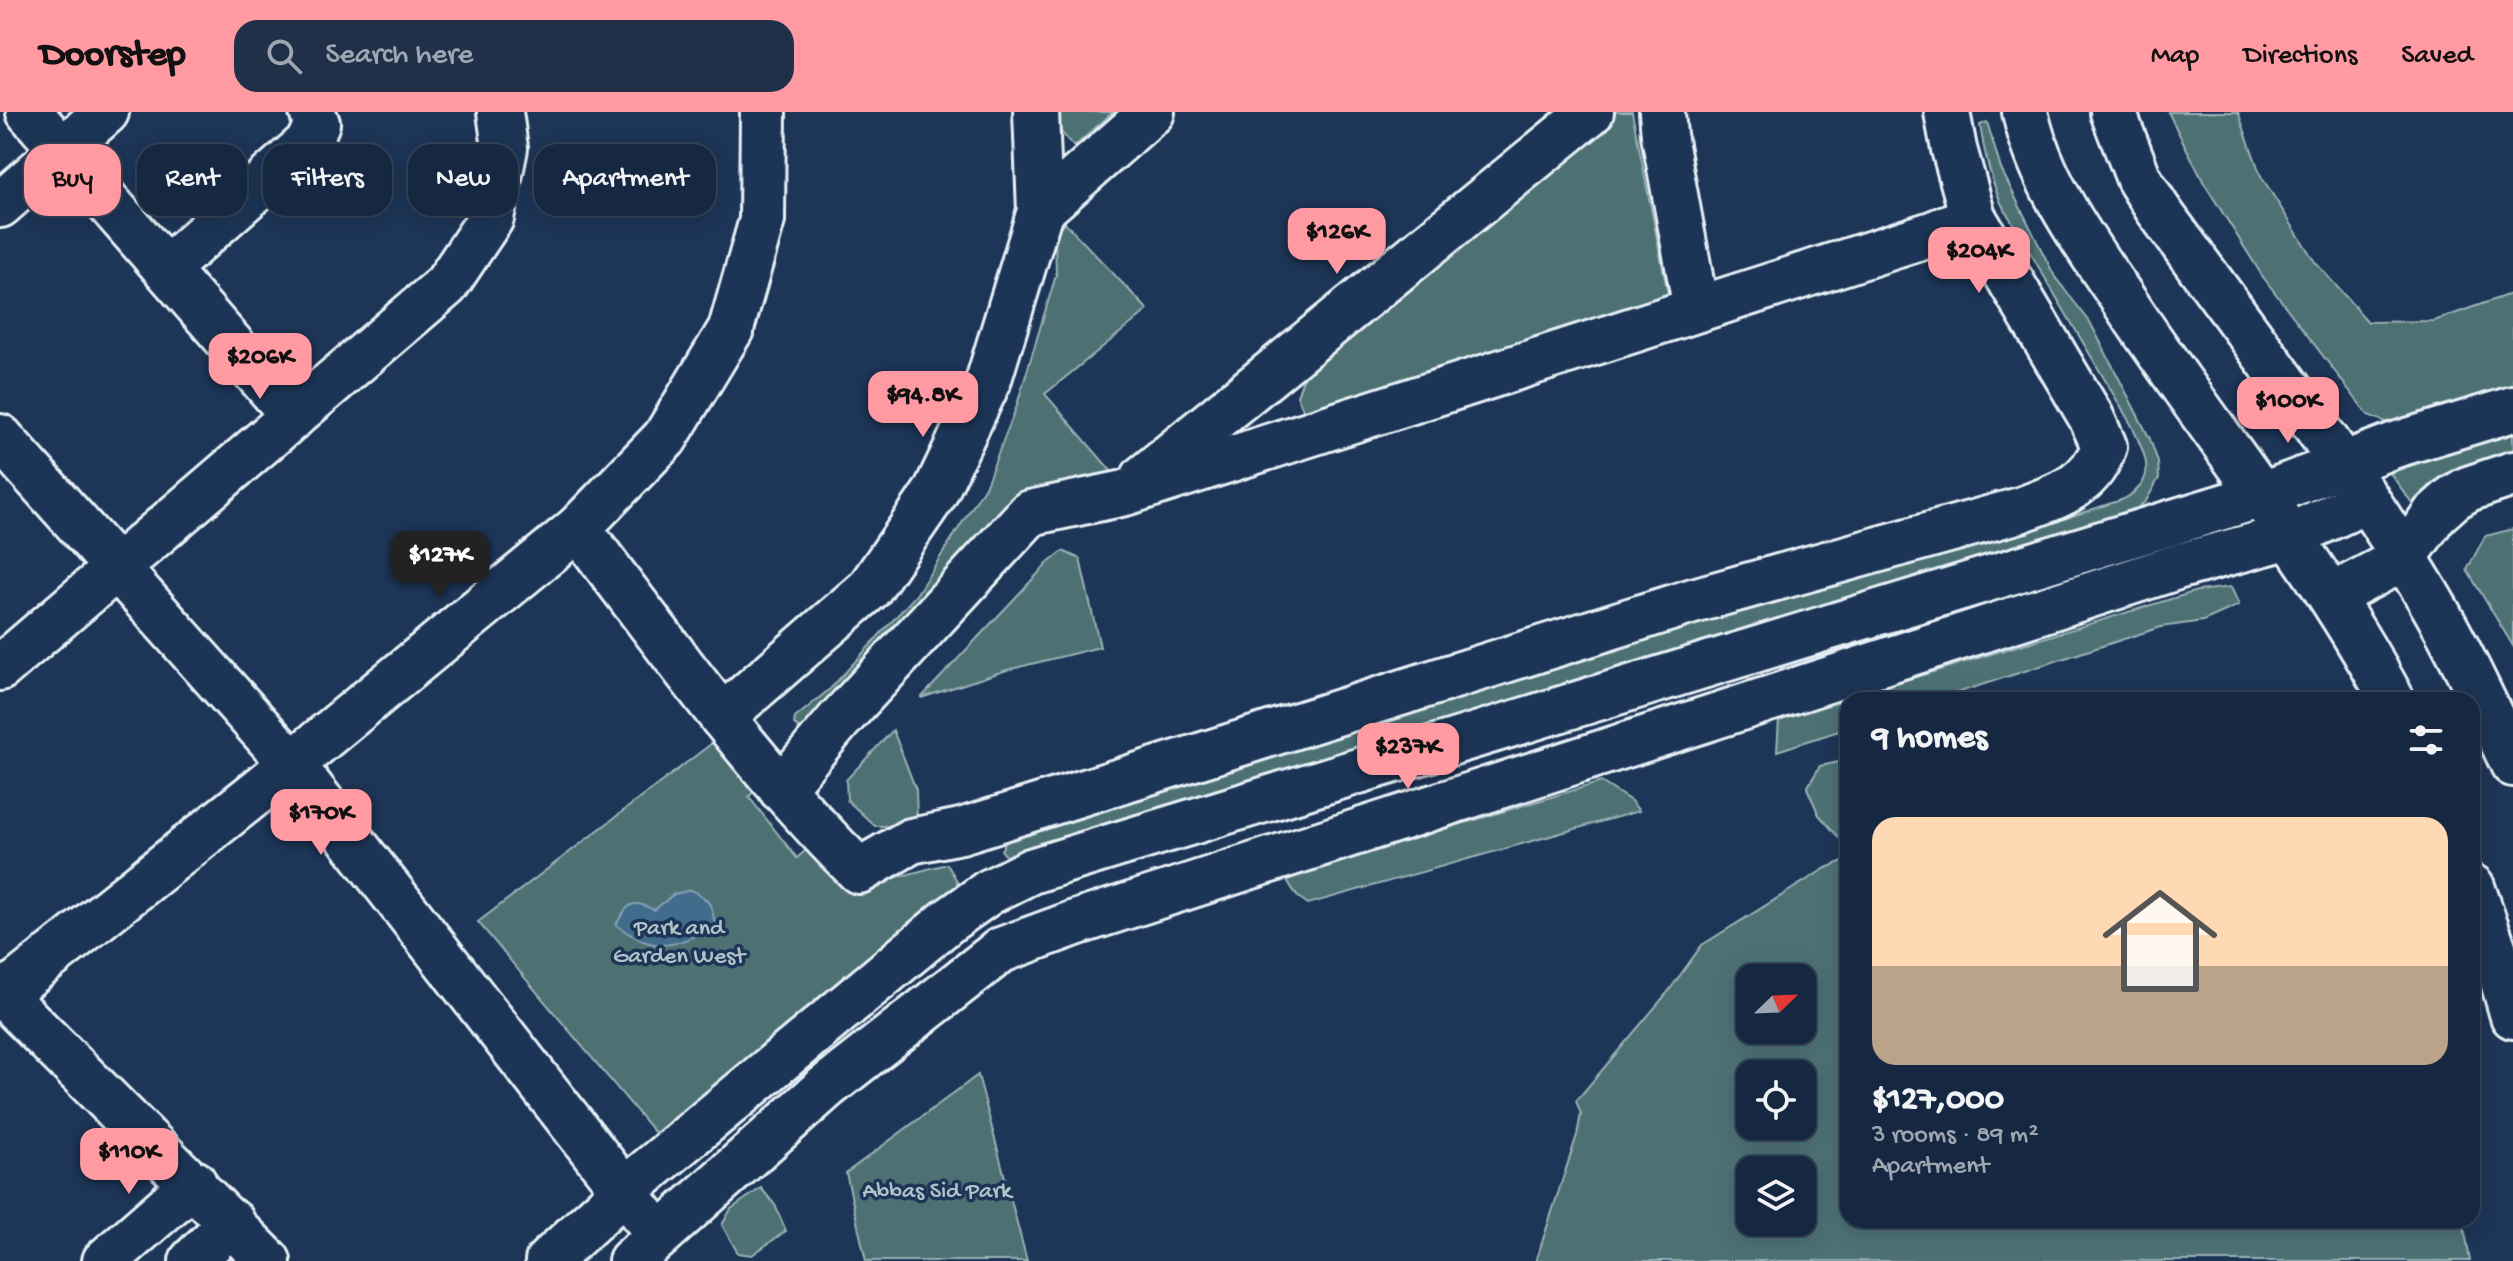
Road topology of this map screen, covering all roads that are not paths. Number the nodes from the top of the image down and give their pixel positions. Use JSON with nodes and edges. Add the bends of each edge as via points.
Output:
{"nodes":[{"id":1,"x":29,"y":112,"type":"edge"},
{"id":2,"x":106,"y":112,"type":"edge"},
{"id":3,"x":312,"y":112,"type":"edge"},
{"id":4,"x":500,"y":112,"type":"edge"},
{"id":5,"x":763,"y":112,"type":"edge"},
{"id":6,"x":1036,"y":112,"type":"edge"},
{"id":7,"x":1152,"y":112,"type":"edge"},
{"id":8,"x":1591,"y":112,"type":"edge"},
{"id":9,"x":1662,"y":112,"type":"edge"},
{"id":10,"x":1947,"y":112,"type":"edge"},
{"id":11,"x":2025,"y":112,"type":"edge"},
{"id":12,"x":2113,"y":112,"type":"edge"},
{"id":13,"x":57,"y":144,"type":"edge"},
{"id":14,"x":69,"y":144,"type":"edge"},
{"id":15,"x":24,"y":184,"type":"edge"},
{"id":16,"x":0,"y":205,"type":"edge"},
{"id":17,"x":1040,"y":211,"type":"junction"},
{"id":18,"x":120,"y":216,"type":"edge"},
{"id":19,"x":1973,"y":217,"type":"junction"},
{"id":20,"x":166,"y":269,"type":"junction"},
{"id":21,"x":1696,"y":309,"type":"junction"},
{"id":22,"x":2513,"y":409,"type":"edge"},
{"id":23,"x":294,"y":416,"type":"junction"},
{"id":24,"x":0,"y":437,"type":"edge"},
{"id":25,"x":2513,"y":474,"type":"edge"},
{"id":26,"x":2356,"y":483,"type":"junction"},
{"id":27,"x":1125,"y":493,"type":"junction"},
{"id":28,"x":2262,"y":495,"type":"junction"},
{"id":29,"x":578,"y":528,"type":"junction"},
{"id":30,"x":2290,"y":536,"type":"junction"},
{"id":31,"x":2404,"y":558,"type":"junction"},
{"id":32,"x":119,"y":568,"type":"junction"},
{"id":33,"x":2332,"y":596,"type":"junction"},
{"id":34,"x":0,"y":668,"type":"edge"},
{"id":35,"x":2387,"y":692,"type":"edge"},
{"id":36,"x":2479,"y":692,"type":"edge"},
{"id":37,"x":2480,"y":694,"type":"edge"},
{"id":38,"x":722,"y":717,"type":"junction"},
{"id":39,"x":292,"y":764,"type":"junction"},
{"id":40,"x":2513,"y":764,"type":"edge"},
{"id":41,"x":781,"y":789,"type":"junction"},
{"id":42,"x":2480,"y":910,"type":"edge"},
{"id":43,"x":2,"y":996,"type":"edge"},
{"id":44,"x":2513,"y":1016,"type":"edge"},
{"id":45,"x":194,"y":1183,"type":"junction"},
{"id":46,"x":625,"y":1190,"type":"junction"},
{"id":47,"x":232,"y":1222,"type":"junction"},
{"id":48,"x":653,"y":1253,"type":"edge"},
{"id":49,"x":105,"y":1261,"type":"edge"},
{"id":50,"x":192,"y":1261,"type":"edge"},
{"id":51,"x":268,"y":1261,"type":"edge"},
{"id":52,"x":548,"y":1261,"type":"edge"}],
"edges":[{"from":1,"to":13,"type":"street"},
{"from":2,"to":14,"type":"street"},
{"from":3,"to":20,"type":"street","via":[[317,123],[309,142]]},
{"from":4,"to":23,"type":"street","via":[[505,148],[491,218],[484,229],[446,285]]},
{"from":5,"to":29,"type":"street","via":[[762,220],[731,329],[665,438]]},
{"from":6,"to":17,"type":"street"},
{"from":7,"to":17,"type":"street"},
{"from":8,"to":27,"type":"street"},
{"from":9,"to":21,"type":"street"},
{"from":10,"to":19,"type":"street"},
{"from":11,"to":28,"type":"street","via":[[2039,158],[2070,221]]},
{"from":12,"to":26,"type":"street","via":[[2139,179],[2157,208]]},
{"from":15,"to":16,"type":"street"},
{"from":17,"to":38,"type":"street","via":[[988,382],[935,493],[869,589]]},
{"from":18,"to":20,"type":"street"},
{"from":19,"to":21,"type":"street"},
{"from":19,"to":41,"type":"street","via":[[2104,446],[2098,464],[2083,481],[2060,495],[1678,606],[961,831],[911,841],[859,871]]},
{"from":20,"to":23,"type":"street"},
{"from":21,"to":27,"type":"street"},
{"from":22,"to":26,"type":"street","via":[[2395,445]]},
{"from":23,"to":32,"type":"street"},
{"from":24,"to":32,"type":"street"},
{"from":25,"to":31,"type":"street","via":[[2453,498]]},
{"from":26,"to":28,"type":"street"},
{"from":26,"to":30,"type":"street","via":[[2325,522]]},
{"from":26,"to":31,"type":"street"},
{"from":27,"to":41,"type":"street","via":[[1030,513]]},
{"from":28,"to":30,"type":"street"},
{"from":28,"to":46,"type":"street","via":[[1031,871],[948,921]]},
{"from":29,"to":38,"type":"street"},
{"from":29,"to":39,"type":"street"},
{"from":30,"to":33,"type":"street"},
{"from":30,"to":48,"type":"street","via":[[2183,565],[1001,950],[826,1087]]},
{"from":31,"to":33,"type":"street"},
{"from":31,"to":36,"type":"street"},
{"from":32,"to":34,"type":"street"},
{"from":32,"to":39,"type":"street"},
{"from":33,"to":35,"type":"street"},
{"from":37,"to":40,"type":"street"},
{"from":38,"to":41,"type":"street"},
{"from":39,"to":43,"type":"street"},
{"from":39,"to":46,"type":"street"},
{"from":42,"to":44,"type":"street"},
{"from":43,"to":45,"type":"street"},
{"from":45,"to":47,"type":"street"},
{"from":45,"to":49,"type":"street"},
{"from":46,"to":48,"type":"street"},
{"from":46,"to":52,"type":"street"},
{"from":47,"to":50,"type":"street"},
{"from":47,"to":51,"type":"street"}]}
